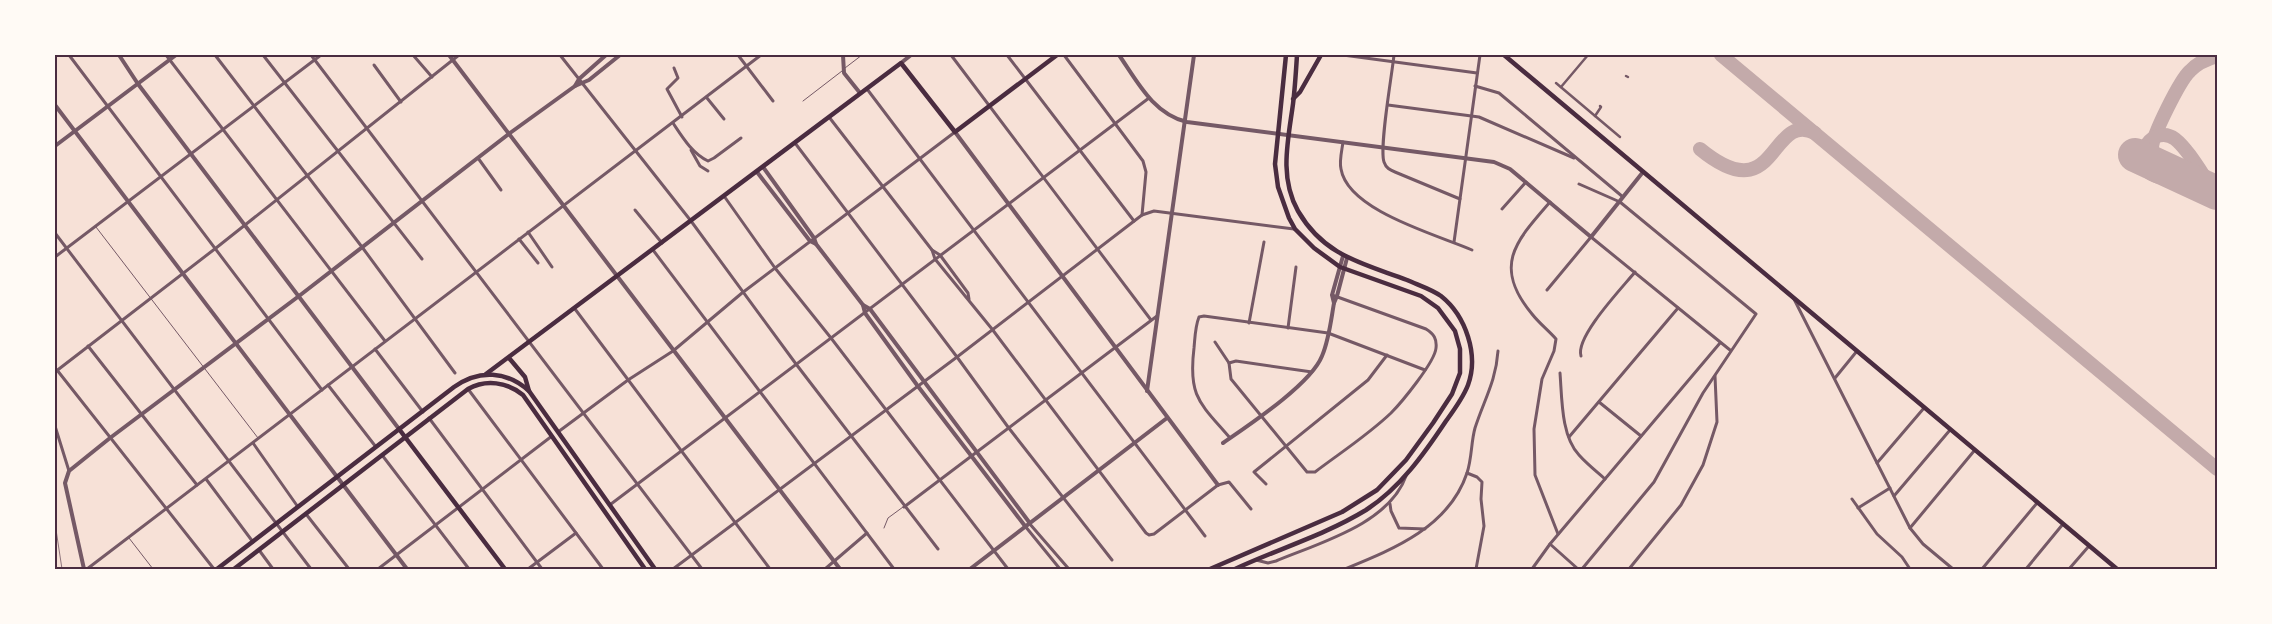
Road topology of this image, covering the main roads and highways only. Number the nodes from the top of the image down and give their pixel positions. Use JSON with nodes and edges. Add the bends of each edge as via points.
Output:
{"nodes":[{"id":1,"x":1057,"y":55,"type":"edge"},
{"id":2,"x":1286,"y":55,"type":"edge"},
{"id":3,"x":1297,"y":55,"type":"edge"},
{"id":4,"x":1321,"y":55,"type":"edge"},
{"id":5,"x":1504,"y":55,"type":"edge"},
{"id":6,"x":1294,"y":99,"type":"junction"},
{"id":7,"x":509,"y":358,"type":"junction"},
{"id":8,"x":486,"y":374,"type":"junction"},
{"id":9,"x":529,"y":391,"type":"junction"},
{"id":10,"x":399,"y":429,"type":"junction"},
{"id":11,"x":405,"y":436,"type":"junction"},
{"id":12,"x":2113,"y":568,"type":"edge"},
{"id":13,"x":216,"y":569,"type":"edge"},
{"id":14,"x":234,"y":569,"type":"edge"},
{"id":15,"x":504,"y":569,"type":"edge"},
{"id":16,"x":646,"y":569,"type":"edge"},
{"id":17,"x":655,"y":569,"type":"edge"},
{"id":18,"x":1210,"y":569,"type":"edge"},
{"id":19,"x":1235,"y":569,"type":"edge"}],
"edges":[{"from":1,"to":7,"type":"main road","via":[[955,132],[901,62]]},
{"from":2,"to":18,"type":"main road","via":[[1275,164],[1281,200],[1295,229],[1342,268],[1421,296],[1444,313],[1455,331],[1460,349],[1458,381],[1406,460],[1377,490],[1342,512]]},
{"from":3,"to":6,"type":"main road"},
{"from":4,"to":6,"type":"main road"},
{"from":5,"to":12,"type":"main road"},
{"from":6,"to":19,"type":"main road","via":[[1286,174],[1290,194],[1312,232],[1345,257],[1425,287],[1440,296],[1458,315],[1472,356],[1468,385],[1448,418],[1407,475],[1388,494],[1322,532]]},
{"from":7,"to":8,"type":"main road"},
{"from":7,"to":9,"type":"main road","via":[[525,377]]},
{"from":8,"to":9,"type":"main road","via":[[514,380]]},
{"from":8,"to":10,"type":"main road","via":[[459,384]]},
{"from":9,"to":17,"type":"main road"},
{"from":10,"to":11,"type":"main road"},
{"from":10,"to":13,"type":"main road"},
{"from":11,"to":14,"type":"main road"},
{"from":11,"to":15,"type":"main road"},
{"from":11,"to":16,"type":"main road","via":[[468,389],[494,383],[516,390],[535,411]]}]}
